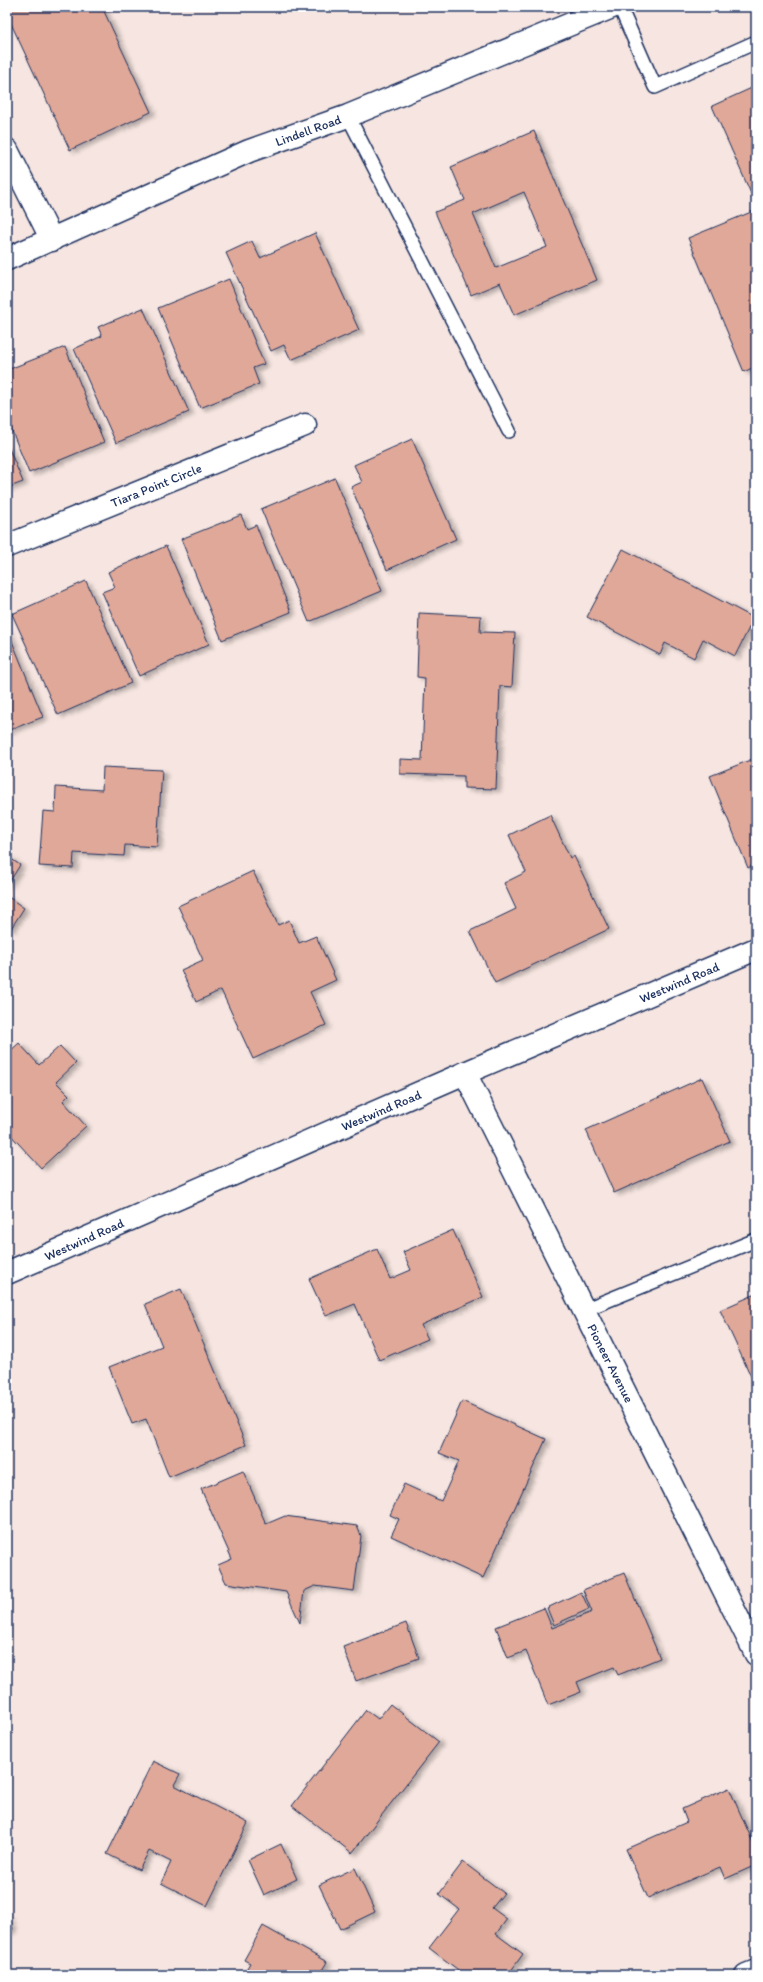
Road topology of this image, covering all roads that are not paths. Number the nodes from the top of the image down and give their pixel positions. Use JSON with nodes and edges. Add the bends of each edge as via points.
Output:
{"nodes":[{"id":1,"x":612,"y":7,"type":"edge"},
{"id":2,"x":620,"y":7,"type":"edge"},
{"id":3,"x":756,"y":42,"type":"edge"},
{"id":4,"x":348,"y":116,"type":"junction"},
{"id":5,"x":7,"y":150,"type":"edge"},
{"id":6,"x":52,"y":240,"type":"junction"},
{"id":7,"x":7,"y":259,"type":"edge"},
{"id":8,"x":305,"y":425,"type":"dead end"},
{"id":9,"x":509,"y":431,"type":"dead end"},
{"id":10,"x":7,"y":546,"type":"edge"},
{"id":11,"x":756,"y":949,"type":"edge"},
{"id":12,"x":465,"y":1073,"type":"junction"},
{"id":13,"x":756,"y":1240,"type":"edge"},
{"id":14,"x":7,"y":1273,"type":"edge"},
{"id":15,"x":584,"y":1310,"type":"junction"},
{"id":16,"x":756,"y":1654,"type":"edge"},
{"id":17,"x":756,"y":1971,"type":"edge"},
{"id":18,"x":746,"y":1975,"type":"edge"}],
"edges":[{"from":1,"to":4,"type":"street","name":"Lindell Road"},
{"from":2,"to":3,"type":"lane","via":[[654,86]]},
{"from":4,"to":6,"type":"street","name":"Lindell Road","via":[[248,151]]},
{"from":4,"to":9,"type":"lane"},
{"from":5,"to":6,"type":"street"},
{"from":6,"to":7,"type":"street","name":"Lindell Road"},
{"from":8,"to":10,"type":"street","name":"Tiara Point Circle"},
{"from":11,"to":12,"type":"street","name":"Westwind Road"},
{"from":12,"to":14,"type":"street","name":"Westwind Road"},
{"from":12,"to":15,"type":"street","name":"Pioneer Avenue"},
{"from":13,"to":15,"type":"lane"},
{"from":15,"to":16,"type":"street","name":"Pioneer Avenue"},
{"from":17,"to":18,"type":"street"}]}
